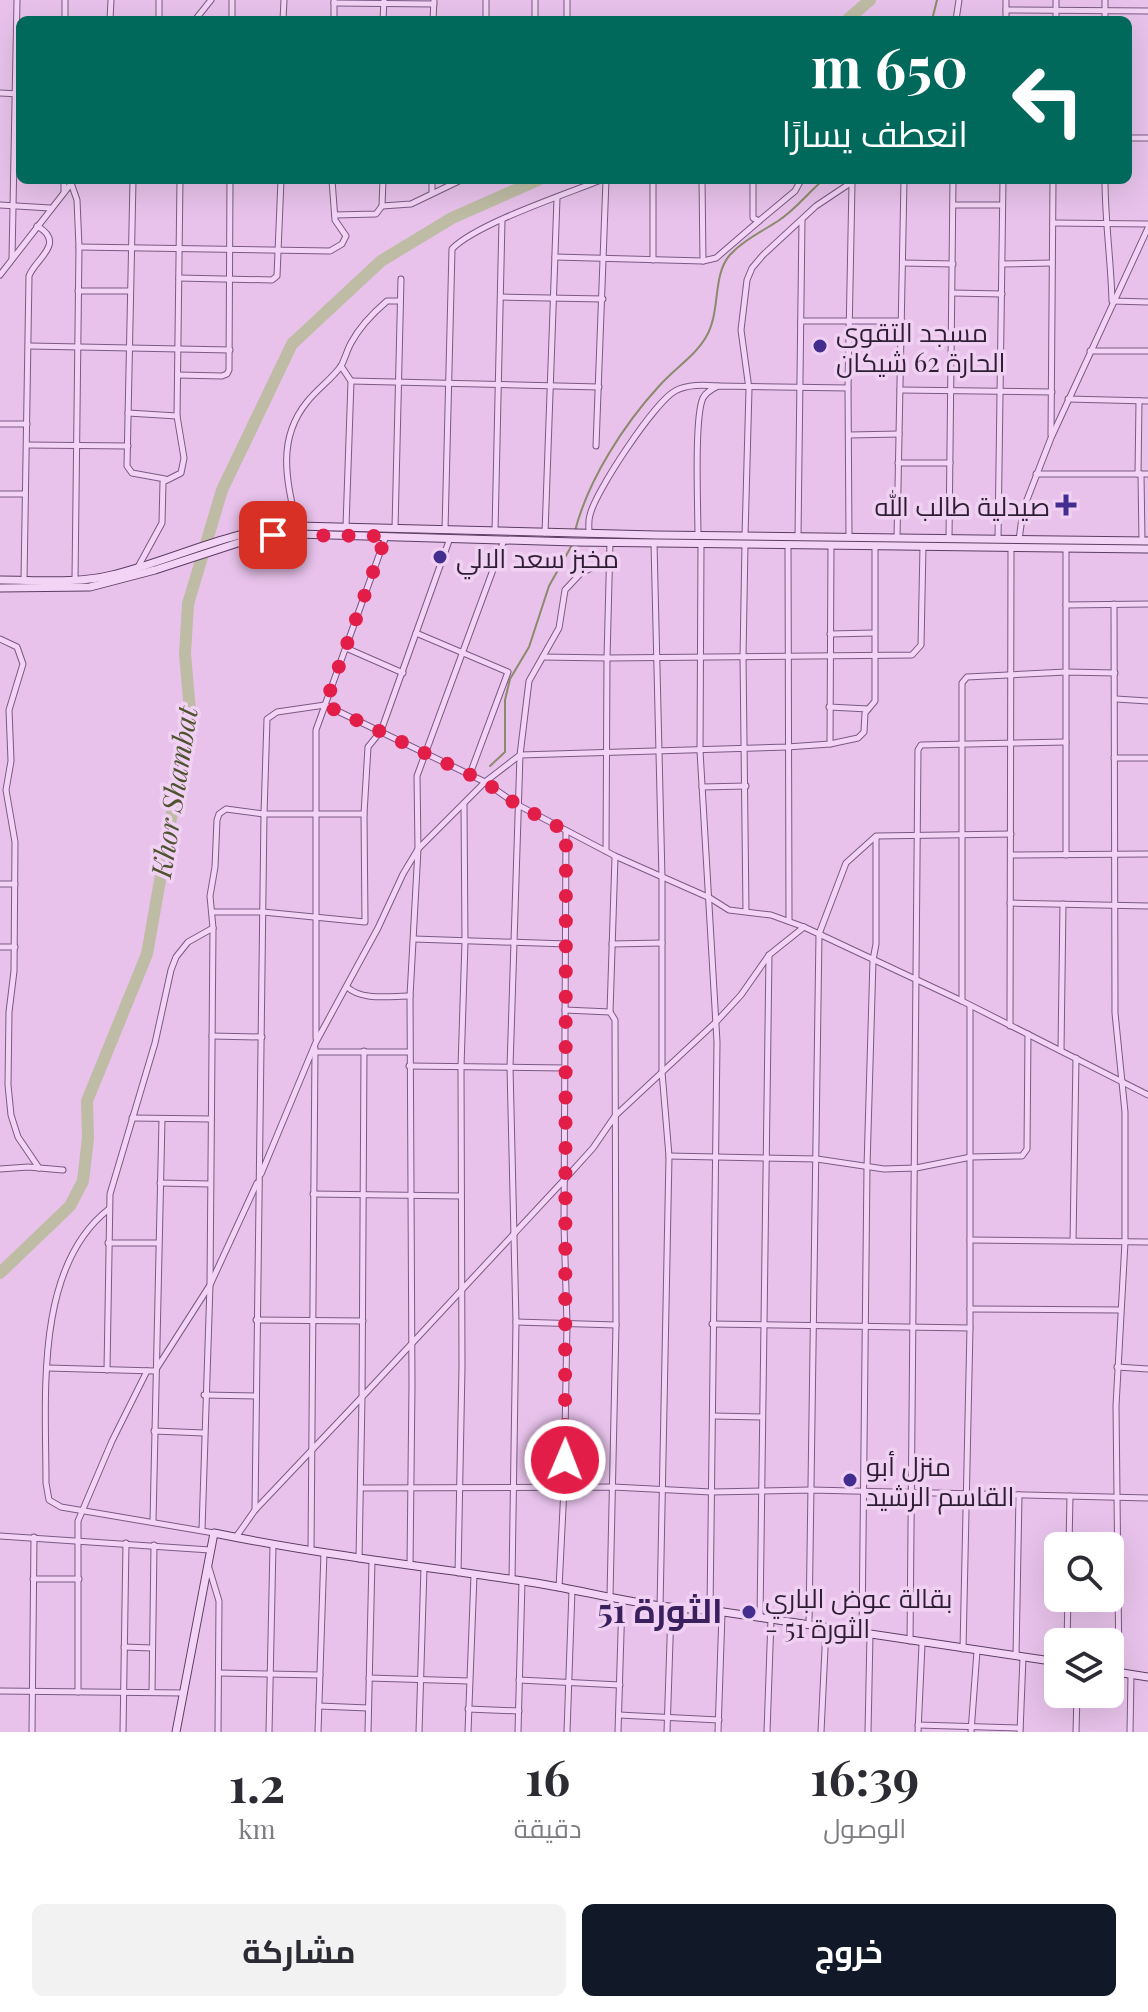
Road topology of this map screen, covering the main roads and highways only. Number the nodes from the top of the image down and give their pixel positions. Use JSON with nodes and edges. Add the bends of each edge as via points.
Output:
{"nodes":[{"id":1,"x":566,"y":538,"type":"junction"},
{"id":2,"x":577,"y":538,"type":"junction"},
{"id":3,"x":238,"y":539,"type":"junction"},
{"id":4,"x":699,"y":539,"type":"junction"},
{"id":5,"x":745,"y":540,"type":"junction"},
{"id":6,"x":1145,"y":541,"type":"edge"},
{"id":7,"x":1148,"y":549,"type":"edge"},
{"id":8,"x":187,"y":556,"type":"junction"},
{"id":9,"x":0,"y":580,"type":"edge"},
{"id":10,"x":0,"y":588,"type":"edge"},
{"id":11,"x":1044,"y":1660,"type":"edge"},
{"id":12,"x":1124,"y":1674,"type":"edge"},
{"id":13,"x":1148,"y":1677,"type":"edge"},
{"id":14,"x":176,"y":1732,"type":"edge"}],
"edges":[{"from":1,"to":2,"type":"main road"},
{"from":1,"to":3,"type":"main road","via":[[297,534]]},
{"from":1,"to":3,"type":"main road","via":[[545,533],[297,526],[263,528]]},
{"from":2,"to":4,"type":"main road","via":[[654,543]]},
{"from":2,"to":4,"type":"main road","via":[[589,534]]},
{"from":3,"to":8,"type":"main road"},
{"from":4,"to":5,"type":"main road"},
{"from":5,"to":6,"type":"main road","via":[[798,536]]},
{"from":5,"to":7,"type":"main road","via":[[788,545]]},
{"from":8,"to":9,"type":"main road","via":[[107,576]]},
{"from":8,"to":10,"type":"main road","via":[[90,587]]},
{"from":11,"to":14,"type":"main road","via":[[710,1610],[671,1610],[214,1533]]},
{"from":12,"to":13,"type":"main road"}]}
